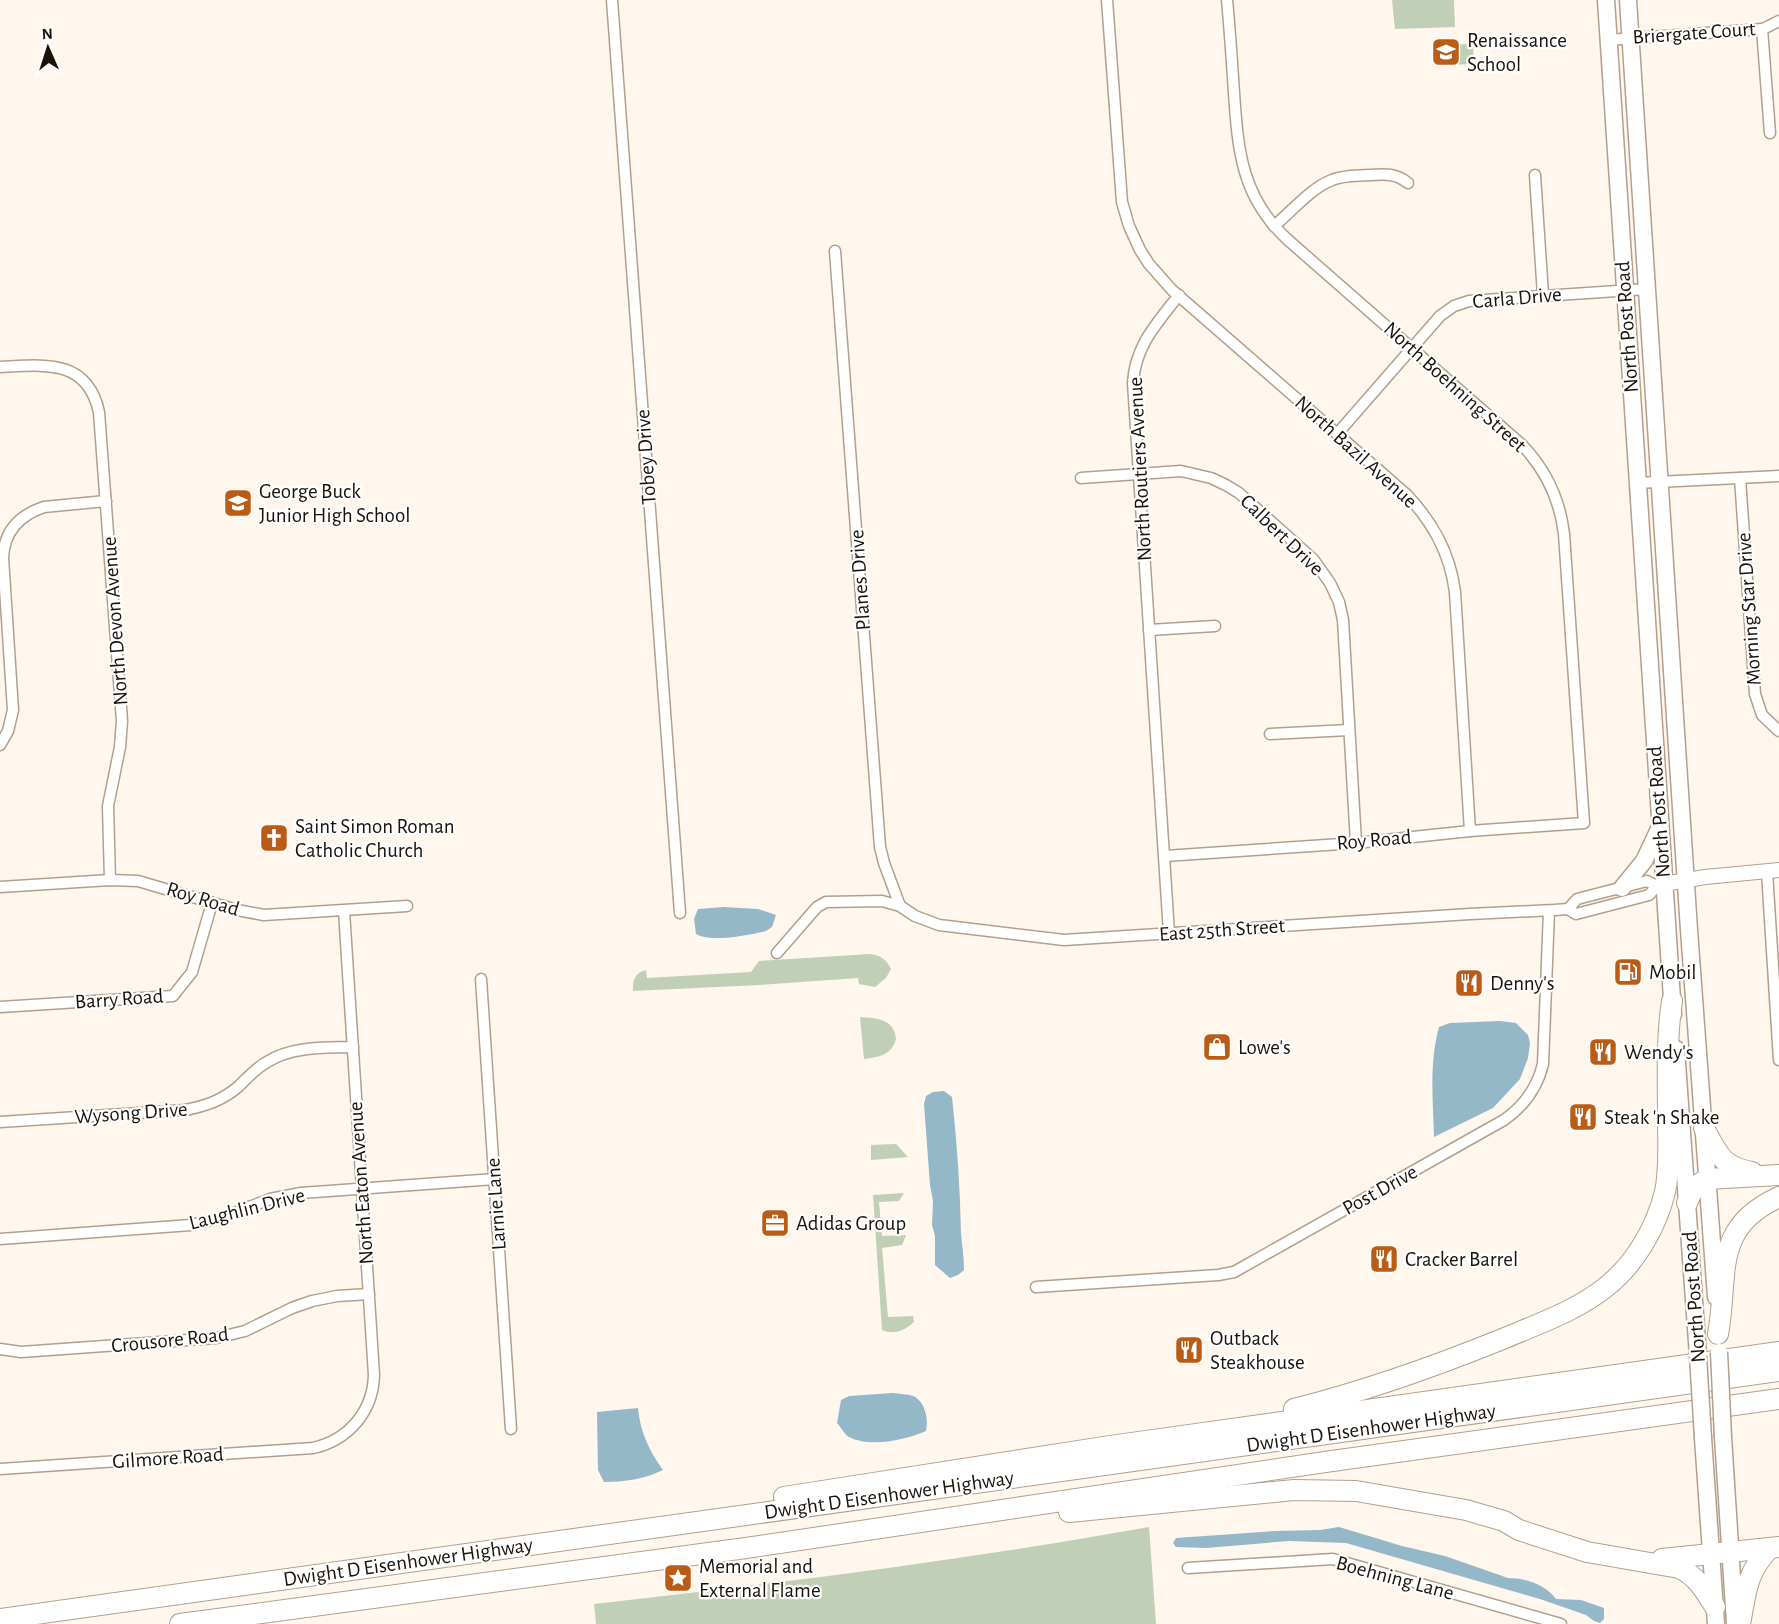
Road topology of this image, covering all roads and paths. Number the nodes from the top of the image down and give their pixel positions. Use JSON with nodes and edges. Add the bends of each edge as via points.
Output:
{"nodes":[{"id":1,"x":612,"y":0,"type":"edge"},
{"id":2,"x":1107,"y":0,"type":"edge"},
{"id":3,"x":1227,"y":0,"type":"edge"},
{"id":4,"x":1605,"y":0,"type":"edge"},
{"id":5,"x":1628,"y":0,"type":"edge"},
{"id":6,"x":1779,"y":21,"type":"edge"},
{"id":7,"x":1762,"y":29,"type":"junction"},
{"id":8,"x":1630,"y":38,"type":"junction"},
{"id":9,"x":1608,"y":40,"type":"junction"},
{"id":10,"x":1770,"y":133,"type":"dead end"},
{"id":11,"x":1534,"y":175,"type":"dead end"},
{"id":12,"x":1408,"y":183,"type":"dead end"},
{"id":13,"x":1274,"y":226,"type":"junction"},
{"id":14,"x":835,"y":251,"type":"dead end"},
{"id":15,"x":1647,"y":289,"type":"junction"},
{"id":16,"x":1624,"y":290,"type":"junction"},
{"id":17,"x":1179,"y":295,"type":"junction"},
{"id":18,"x":1543,"y":295,"type":"junction"},
{"id":19,"x":1412,"y":349,"type":"junction"},
{"id":20,"x":0,"y":367,"type":"edge"},
{"id":21,"x":1337,"y":434,"type":"junction"},
{"id":22,"x":1138,"y":474,"type":"junction"},
{"id":23,"x":1779,"y":476,"type":"edge"},
{"id":24,"x":1081,"y":478,"type":"dead end"},
{"id":25,"x":1740,"y":478,"type":"junction"},
{"id":26,"x":1660,"y":482,"type":"junction"},
{"id":27,"x":1637,"y":483,"type":"junction"},
{"id":28,"x":106,"y":501,"type":"junction"},
{"id":29,"x":1215,"y":626,"type":"dead end"},
{"id":30,"x":1149,"y":630,"type":"junction"},
{"id":31,"x":1349,"y":730,"type":"junction"},
{"id":32,"x":1779,"y":731,"type":"edge"},
{"id":33,"x":1270,"y":734,"type":"dead end"},
{"id":34,"x":0,"y":744,"type":"edge"},
{"id":35,"x":1584,"y":823,"type":"joint"},
{"id":36,"x":1660,"y":826,"type":"junction"},
{"id":37,"x":1470,"y":831,"type":"junction"},
{"id":38,"x":1356,"y":843,"type":"junction"},
{"id":39,"x":1165,"y":856,"type":"junction"},
{"id":40,"x":1773,"y":871,"type":"edge"},
{"id":41,"x":1686,"y":879,"type":"junction"},
{"id":42,"x":110,"y":880,"type":"junction"},
{"id":43,"x":1661,"y":885,"type":"junction"},
{"id":44,"x":0,"y":887,"type":"edge"},
{"id":45,"x":1622,"y":888,"type":"junction"},
{"id":46,"x":212,"y":903,"type":"junction"},
{"id":47,"x":407,"y":906,"type":"dead end"},
{"id":48,"x":900,"y":906,"type":"junction"},
{"id":49,"x":1568,"y":909,"type":"junction"},
{"id":50,"x":344,"y":910,"type":"junction"},
{"id":51,"x":1549,"y":911,"type":"junction"},
{"id":52,"x":680,"y":913,"type":"dead end"},
{"id":53,"x":1170,"y":933,"type":"junction"},
{"id":54,"x":777,"y":954,"type":"dead end"},
{"id":55,"x":481,"y":979,"type":"dead end"},
{"id":56,"x":1672,"y":1001,"type":"junction"},
{"id":57,"x":0,"y":1007,"type":"edge"},
{"id":58,"x":353,"y":1047,"type":"junction"},
{"id":59,"x":1779,"y":1060,"type":"edge"},
{"id":60,"x":0,"y":1122,"type":"edge"},
{"id":61,"x":1704,"y":1128,"type":"junction"},
{"id":62,"x":1776,"y":1175,"type":"edge"},
{"id":63,"x":495,"y":1179,"type":"junction"},
{"id":64,"x":1707,"y":1179,"type":"junction"},
{"id":65,"x":362,"y":1189,"type":"junction"},
{"id":66,"x":1779,"y":1197,"type":"edge"},
{"id":67,"x":1687,"y":1203,"type":"junction"},
{"id":68,"x":0,"y":1239,"type":"edge"},
{"id":69,"x":1036,"y":1287,"type":"dead end"},
{"id":70,"x":369,"y":1294,"type":"junction"},
{"id":71,"x":1719,"y":1343,"type":"junction"},
{"id":72,"x":0,"y":1349,"type":"edge"},
{"id":73,"x":1779,"y":1352,"type":"edge"},
{"id":74,"x":1779,"y":1371,"type":"edge"},
{"id":75,"x":1779,"y":1399,"type":"edge"},
{"id":76,"x":511,"y":1428,"type":"dead end"},
{"id":77,"x":334,"y":1440,"type":"joint"},
{"id":78,"x":1110,"y":1446,"type":"junction"},
{"id":79,"x":0,"y":1469,"type":"edge"},
{"id":80,"x":556,"y":1542,"type":"junction"},
{"id":81,"x":746,"y":1548,"type":"junction"},
{"id":82,"x":1774,"y":1548,"type":"edge"},
{"id":83,"x":1731,"y":1551,"type":"junction"},
{"id":84,"x":1711,"y":1554,"type":"junction"},
{"id":85,"x":1635,"y":1561,"type":"junction"},
{"id":86,"x":1188,"y":1568,"type":"dead end"},
{"id":87,"x":96,"y":1606,"type":"junction"},
{"id":88,"x":0,"y":1611,"type":"edge"},
{"id":89,"x":1715,"y":1615,"type":"edge"},
{"id":90,"x":0,"y":1619,"type":"edge"},
{"id":91,"x":180,"y":1624,"type":"edge"},
{"id":92,"x":1561,"y":1624,"type":"edge"},
{"id":93,"x":1735,"y":1624,"type":"edge"},
{"id":94,"x":1740,"y":1624,"type":"edge"}],
"edges":[{"from":1,"to":52,"type":"street","name":"Tobey Drive"},
{"from":2,"to":17,"type":"street","via":[[1124,210],[1144,257]]},
{"from":3,"to":13,"type":"street","name":"North Boehning Street","via":[[1239,155],[1253,195]]},
{"from":4,"to":9,"type":"main road","name":"North Post Road"},
{"from":5,"to":8,"type":"main road","name":"North Post Road"},
{"from":6,"to":7,"type":"street","name":"Briergate Court"},
{"from":7,"to":8,"type":"street","name":"Briergate Court"},
{"from":7,"to":10,"type":"street"},
{"from":8,"to":9,"type":"street","name":"Briergate Court"},
{"from":8,"to":15,"type":"main road","name":"North Post Road"},
{"from":9,"to":16,"type":"main road","name":"North Post Road"},
{"from":11,"to":18,"type":"street"},
{"from":12,"to":13,"type":"street","via":[[1390,174],[1340,177],[1318,188]]},
{"from":13,"to":19,"type":"street","name":"North Boehning Street"},
{"from":14,"to":48,"type":"street","name":"Planes Drive","via":[[880,847]]},
{"from":15,"to":16,"type":"street","name":"Carla Drive"},
{"from":15,"to":26,"type":"main road","name":"North Post Road"},
{"from":16,"to":18,"type":"street","name":"Carla Drive"},
{"from":16,"to":27,"type":"main road","name":"North Post Road"},
{"from":17,"to":21,"type":"street","name":"North Bazil Avenue"},
{"from":17,"to":22,"type":"street","name":"North Routiers Avenue","via":[[1149,331],[1135,366]]},
{"from":18,"to":19,"type":"street","name":"Carla Drive","via":[[1454,306],[1440,316]]},
{"from":19,"to":21,"type":"street","name":"Carla Drive"},
{"from":19,"to":35,"type":"street","name":"North Boehning Street","via":[[1525,447],[1544,472],[1558,504],[1564,534]]},
{"from":20,"to":28,"type":"street","name":"North Devon Avenue","via":[[55,365],[85,382],[97,404]]},
{"from":21,"to":37,"type":"street","name":"North Bazil Avenue","via":[[1421,510],[1448,559],[1455,592]]},
{"from":22,"to":24,"type":"street","name":"Calbert Drive"},
{"from":22,"to":30,"type":"street","name":"North Routiers Avenue"},
{"from":22,"to":31,"type":"street","name":"Calbert Drive","via":[[1181,471],[1226,484],[1319,565],[1342,616]]},
{"from":23,"to":25,"type":"street"},
{"from":25,"to":26,"type":"street"},
{"from":25,"to":32,"type":"street","name":"Morning Star Drive","via":[[1755,694],[1762,715]]},
{"from":26,"to":27,"type":"street"},
{"from":26,"to":41,"type":"main road","name":"North Post Road"},
{"from":27,"to":36,"type":"main road","name":"North Post Road"},
{"from":28,"to":34,"type":"street","via":[[35,509],[8,535],[3,555],[13,706],[9,727]]},
{"from":28,"to":42,"type":"street","name":"North Devon Avenue","via":[[122,721],[108,802]]},
{"from":29,"to":30,"type":"street"},
{"from":30,"to":39,"type":"street","name":"North Routiers Avenue"},
{"from":31,"to":33,"type":"street"},
{"from":31,"to":38,"type":"street","name":"Calbert Drive"},
{"from":35,"to":37,"type":"street","name":"Roy Road"},
{"from":36,"to":43,"type":"main road","name":"North Post Road"},
{"from":36,"to":45,"type":"main road","via":[[1644,861]]},
{"from":37,"to":38,"type":"street","name":"Roy Road"},
{"from":38,"to":39,"type":"street","name":"Roy Road"},
{"from":39,"to":53,"type":"street","name":"North Routiers Avenue"},
{"from":40,"to":41,"type":"street","name":"East 25th Street"},
{"from":40,"to":59,"type":"street"},
{"from":41,"to":43,"type":"street","name":"East 25th Street"},
{"from":41,"to":61,"type":"main road","name":"North Post Road"},
{"from":42,"to":44,"type":"street","name":"Roy Road"},
{"from":42,"to":46,"type":"street","name":"Roy Road","via":[[147,883]]},
{"from":43,"to":45,"type":"street","name":"East 25th Street","via":[[1647,881]]},
{"from":43,"to":49,"type":"street","name":"East 25th Street","via":[[1649,895],[1576,914]]},
{"from":43,"to":56,"type":"main road","name":"North Post Road"},
{"from":45,"to":49,"type":"street","name":"East 25th Street","via":[[1577,899]]},
{"from":46,"to":50,"type":"street","name":"Roy Road","via":[[264,915]]},
{"from":46,"to":57,"type":"street","name":"Barry Road","via":[[192,972],[173,996]]},
{"from":47,"to":50,"type":"street","name":"Roy Road"},
{"from":48,"to":53,"type":"street","name":"East 25th Street","via":[[939,925],[1056,939]]},
{"from":48,"to":54,"type":"street","name":"East 25th Street","via":[[882,901],[824,903]]},
{"from":49,"to":51,"type":"street","name":"East 25th Street"},
{"from":50,"to":58,"type":"street","name":"North Eaton Avenue"},
{"from":51,"to":53,"type":"street","name":"East 25th Street"},
{"from":51,"to":69,"type":"street","name":"Post Drive","via":[[1543,1064],[1531,1095],[1504,1120],[1234,1272]]},
{"from":55,"to":63,"type":"street","name":"Larnie Lane"},
{"from":56,"to":67,"type":"main road","name":"North Post Road"},
{"from":56,"to":78,"type":"highway","via":[[1665,1192],[1642,1245],[1607,1286],[1570,1311],[1365,1390],[1284,1412]]},
{"from":58,"to":60,"type":"street","name":"Wysong Drive","via":[[304,1049],[275,1057],[227,1095],[203,1107]]},
{"from":58,"to":65,"type":"street","name":"North Eaton Avenue"},
{"from":61,"to":62,"type":"highway","via":[[1725,1162],[1737,1169]]},
{"from":61,"to":64,"type":"main road","name":"North Post Road"},
{"from":62,"to":64,"type":"highway"},
{"from":63,"to":65,"type":"street","name":"Laughlin Drive"},
{"from":63,"to":76,"type":"street","name":"Larnie Lane"},
{"from":64,"to":67,"type":"highway","via":[[1694,1187]]},
{"from":64,"to":71,"type":"main road","name":"North Post Road"},
{"from":65,"to":68,"type":"street","name":"Laughlin Drive","via":[[270,1199],[191,1225]]},
{"from":65,"to":70,"type":"street","name":"North Eaton Avenue"},
{"from":66,"to":71,"type":"highway","via":[[1756,1210],[1737,1230],[1729,1246]]},
{"from":67,"to":84,"type":"main road","name":"North Post Road","bridge":true},
{"from":70,"to":72,"type":"street","name":"Crousore Road","via":[[312,1301],[245,1331],[216,1338],[21,1352]]},
{"from":70,"to":77,"type":"street","name":"North Eaton Avenue","via":[[372,1393],[358,1420]]},
{"from":71,"to":83,"type":"main road","name":"North Post Road","bridge":true},
{"from":73,"to":78,"type":"highway"},
{"from":74,"to":80,"type":"highway","name":"Dwight D Eisenhower Highway"},
{"from":75,"to":81,"type":"highway","name":"Dwight D Eisenhower Highway"},
{"from":77,"to":79,"type":"street","name":"Gilmore Road","via":[[313,1448]]},
{"from":78,"to":80,"type":"highway","via":[[815,1491]]},
{"from":80,"to":87,"type":"highway","name":"Dwight D Eisenhower Highway"},
{"from":81,"to":85,"type":"highway","via":[[885,1536],[1142,1505],[1323,1490],[1441,1504],[1504,1521],[1570,1548]]},
{"from":81,"to":91,"type":"highway","name":"Dwight D Eisenhower Highway"},
{"from":82,"to":83,"type":"highway"},
{"from":82,"to":94,"type":"highway","via":[[1751,1571]]},
{"from":83,"to":84,"type":"highway"},
{"from":83,"to":93,"type":"main road","name":"North Post Road"},
{"from":84,"to":85,"type":"highway"},
{"from":84,"to":89,"type":"main road","name":"North Post Road"},
{"from":85,"to":89,"type":"highway","via":[[1687,1572],[1702,1586]]},
{"from":86,"to":92,"type":"street","name":"Boehning Lane","via":[[1333,1559]]},
{"from":87,"to":88,"type":"highway"},
{"from":87,"to":90,"type":"highway","name":"Dwight D Eisenhower Highway"}]}
